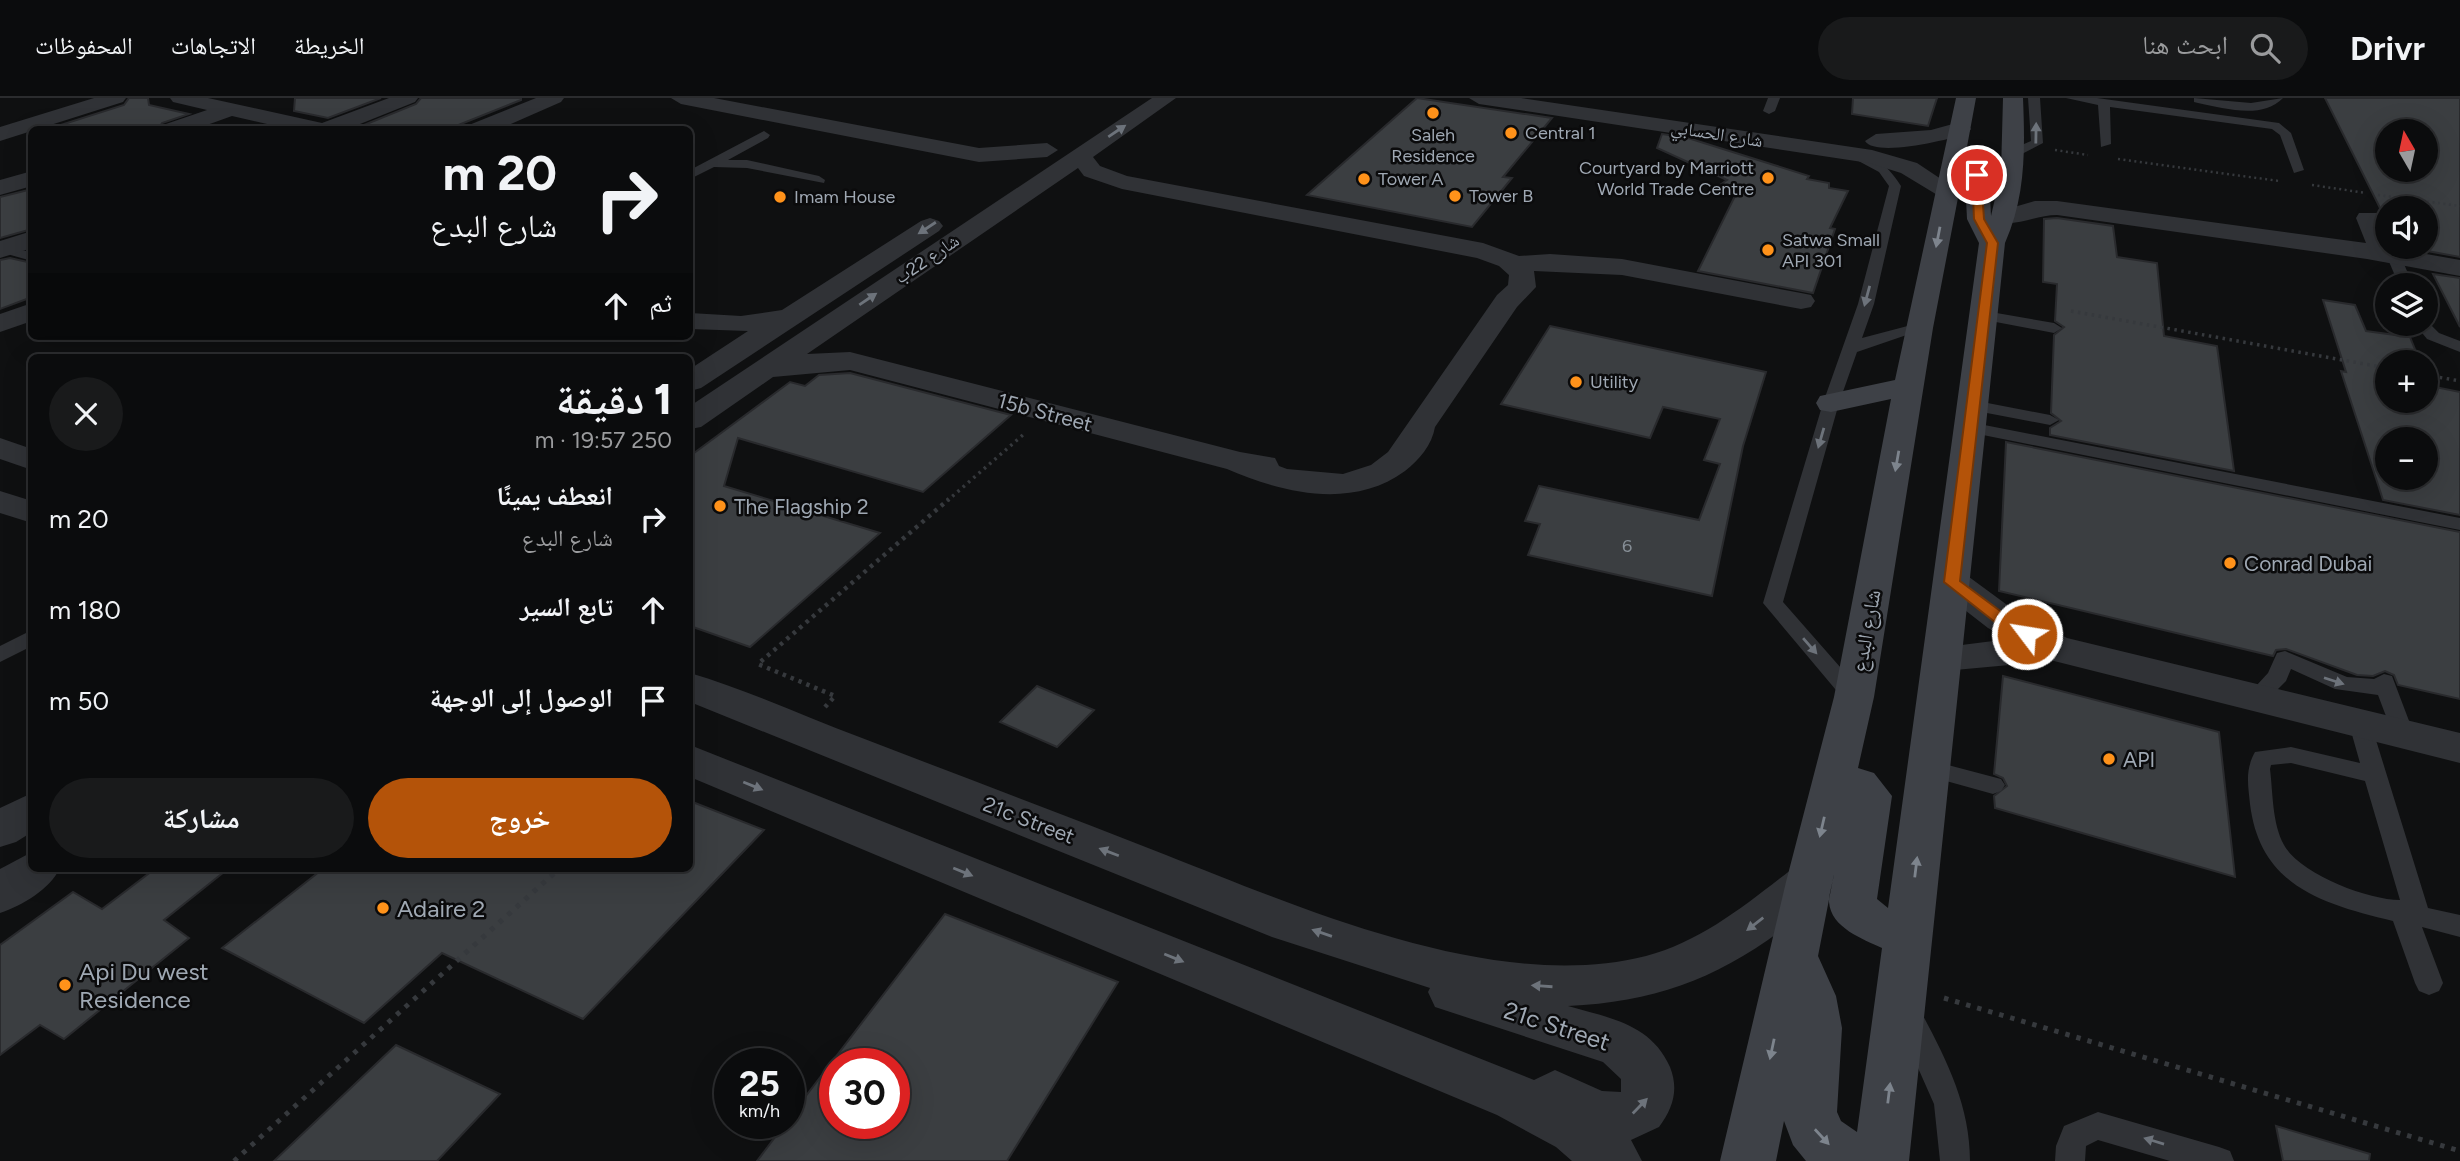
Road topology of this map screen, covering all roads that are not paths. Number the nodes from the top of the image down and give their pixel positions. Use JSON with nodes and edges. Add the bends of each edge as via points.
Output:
{"nodes":[{"id":1,"x":116,"y":98,"type":"edge"},
{"id":2,"x":180,"y":98,"type":"edge"},
{"id":3,"x":263,"y":98,"type":"edge"},
{"id":4,"x":408,"y":98,"type":"edge"},
{"id":5,"x":554,"y":98,"type":"edge"},
{"id":6,"x":681,"y":98,"type":"edge"},
{"id":7,"x":1129,"y":98,"type":"edge"},
{"id":8,"x":1166,"y":98,"type":"edge"},
{"id":9,"x":1479,"y":98,"type":"edge"},
{"id":10,"x":1573,"y":98,"type":"edge"},
{"id":11,"x":1774,"y":98,"type":"edge"},
{"id":12,"x":2013,"y":98,"type":"edge"},
{"id":13,"x":2034,"y":98,"type":"edge"},
{"id":14,"x":2072,"y":98,"type":"edge"},
{"id":15,"x":2277,"y":98,"type":"edge"},
{"id":16,"x":2190,"y":99,"type":"edge"},
{"id":17,"x":2104,"y":103,"type":"junction"},
{"id":18,"x":231,"y":109,"type":"junction"},
{"id":19,"x":1769,"y":111,"type":"dead end"},
{"id":20,"x":1963,"y":113,"type":"edge"},
{"id":21,"x":182,"y":126,"type":"edge"},
{"id":22,"x":306,"y":126,"type":"edge"},
{"id":23,"x":334,"y":126,"type":"edge"},
{"id":24,"x":487,"y":126,"type":"edge"},
{"id":25,"x":0,"y":134,"type":"edge"},
{"id":26,"x":764,"y":135,"type":"dead end"},
{"id":27,"x":1876,"y":141,"type":"junction"},
{"id":28,"x":2105,"y":144,"type":"dead end"},
{"id":29,"x":1047,"y":150,"type":"junction"},
{"id":30,"x":1855,"y":154,"type":"junction"},
{"id":31,"x":1080,"y":156,"type":"junction"},
{"id":32,"x":2019,"y":159,"type":"junction"},
{"id":33,"x":711,"y":163,"type":"junction"},
{"id":34,"x":993,"y":168,"type":"junction"},
{"id":35,"x":2298,"y":170,"type":"dead end"},
{"id":36,"x":693,"y":173,"type":"edge"},
{"id":37,"x":28,"y":178,"type":"edge"},
{"id":38,"x":1949,"y":179,"type":"junction"},
{"id":39,"x":819,"y":180,"type":"dead end"},
{"id":40,"x":1122,"y":183,"type":"junction"},
{"id":41,"x":1036,"y":185,"type":"junction"},
{"id":42,"x":0,"y":188,"type":"edge"},
{"id":43,"x":952,"y":212,"type":"dead end"},
{"id":44,"x":2368,"y":218,"type":"dead end"},
{"id":45,"x":1999,"y":230,"type":"junction"},
{"id":46,"x":2375,"y":231,"type":"edge"},
{"id":47,"x":2252,"y":235,"type":"junction"},
{"id":48,"x":28,"y":240,"type":"edge"},
{"id":49,"x":1463,"y":248,"type":"junction"},
{"id":50,"x":2,"y":250,"type":"edge"},
{"id":51,"x":2375,"y":254,"type":"edge"},
{"id":52,"x":28,"y":256,"type":"edge"},
{"id":53,"x":2407,"y":259,"type":"edge"},
{"id":54,"x":1514,"y":264,"type":"junction"},
{"id":55,"x":2460,"y":268,"type":"edge"},
{"id":56,"x":1507,"y":301,"type":"junction"},
{"id":57,"x":1801,"y":301,"type":"dead end"},
{"id":58,"x":28,"y":313,"type":"edge"},
{"id":59,"x":792,"y":316,"type":"junction"},
{"id":60,"x":1985,"y":316,"type":"junction"},
{"id":61,"x":693,"y":322,"type":"edge"},
{"id":62,"x":0,"y":324,"type":"edge"},
{"id":63,"x":828,"y":326,"type":"junction"},
{"id":64,"x":1919,"y":328,"type":"junction"},
{"id":65,"x":2054,"y":328,"type":"dead end"},
{"id":66,"x":2433,"y":336,"type":"edge"},
{"id":67,"x":2460,"y":346,"type":"edge"},
{"id":68,"x":1849,"y":350,"type":"junction"},
{"id":69,"x":850,"y":361,"type":"junction"},
{"id":70,"x":720,"y":362,"type":"junction"},
{"id":71,"x":762,"y":370,"type":"junction"},
{"id":72,"x":693,"y":380,"type":"edge"},
{"id":73,"x":1911,"y":387,"type":"junction"},
{"id":74,"x":1831,"y":403,"type":"junction"},
{"id":75,"x":1970,"y":416,"type":"junction"},
{"id":76,"x":693,"y":418,"type":"edge"},
{"id":77,"x":2050,"y":420,"type":"dead end"},
{"id":78,"x":0,"y":448,"type":"edge"},
{"id":79,"x":28,"y":458,"type":"edge"},
{"id":80,"x":0,"y":501,"type":"edge"},
{"id":81,"x":28,"y":512,"type":"edge"},
{"id":82,"x":2460,"y":524,"type":"edge"},
{"id":83,"x":1952,"y":582,"type":"junction"},
{"id":84,"x":28,"y":639,"type":"edge"},
{"id":85,"x":2055,"y":648,"type":"junction"},
{"id":86,"x":0,"y":655,"type":"edge"},
{"id":87,"x":1944,"y":658,"type":"junction"},
{"id":88,"x":693,"y":688,"type":"edge"},
{"id":89,"x":1854,"y":697,"type":"junction"},
{"id":90,"x":2256,"y":698,"type":"junction"},
{"id":91,"x":2360,"y":724,"type":"junction"},
{"id":92,"x":2403,"y":734,"type":"junction"},
{"id":93,"x":2460,"y":748,"type":"edge"},
{"id":94,"x":693,"y":761,"type":"edge"},
{"id":95,"x":1929,"y":768,"type":"junction"},
{"id":96,"x":2375,"y":775,"type":"junction"},
{"id":97,"x":1834,"y":776,"type":"junction"},
{"id":98,"x":1993,"y":785,"type":"dead end"},
{"id":99,"x":31,"y":872,"type":"edge"},
{"id":100,"x":1809,"y":882,"type":"junction"},
{"id":101,"x":0,"y":894,"type":"edge"},
{"id":102,"x":2410,"y":912,"type":"junction"},
{"id":103,"x":2460,"y":926,"type":"edge"},
{"id":104,"x":1907,"y":937,"type":"junction"},
{"id":105,"x":1369,"y":949,"type":"junction"},
{"id":106,"x":1793,"y":957,"type":"junction"},
{"id":107,"x":2429,"y":984,"type":"dead end"},
{"id":108,"x":1901,"y":993,"type":"junction"},
{"id":109,"x":1348,"y":1029,"type":"junction"},
{"id":110,"x":1614,"y":1161,"type":"edge"},
{"id":111,"x":1748,"y":1161,"type":"edge"},
{"id":112,"x":1862,"y":1161,"type":"edge"},
{"id":113,"x":1881,"y":1161,"type":"edge"},
{"id":114,"x":1955,"y":1161,"type":"edge"},
{"id":115,"x":2070,"y":1161,"type":"edge"},
{"id":116,"x":2219,"y":1161,"type":"edge"}],
"edges":[{"from":1,"to":25,"type":"street"},
{"from":2,"to":18,"type":"street"},
{"from":3,"to":18,"type":"street"},
{"from":4,"to":23,"type":"street"},
{"from":5,"to":24,"type":"street"},
{"from":6,"to":34,"type":"street"},
{"from":7,"to":29,"type":"street"},
{"from":31,"to":8,"type":"street","name":"شارع 22ب","one_way":true},
{"from":9,"to":30,"type":"street","name":"شارع الحسابي"},
{"from":10,"to":27,"type":"street","name":"شارع الحسابي"},
{"from":11,"to":19,"type":"lane"},
{"from":12,"to":32,"type":"main road"},
{"from":32,"to":13,"type":"lane","one_way":true,"via":[[2037,143]]},
{"from":14,"to":17,"type":"lane"},
{"from":15,"to":16,"type":"lane","via":[[2258,106]]},
{"from":17,"to":28,"type":"lane"},
{"from":17,"to":35,"type":"lane","via":[[2275,127],[2286,133]]},
{"from":18,"to":21,"type":"street"},
{"from":18,"to":22,"type":"street"},
{"from":20,"to":27,"type":"street","name":"شارع الحسابي","via":[[1931,137]]},
{"from":20,"to":38,"type":"main road","name":"شارع البدع"},
{"from":26,"to":33,"type":"lane"},
{"from":27,"to":38,"type":"street","name":"شارع الحسابي","via":[[1921,151]]},
{"from":29,"to":34,"type":"street"},
{"from":29,"to":34,"type":"street"},
{"from":30,"to":38,"type":"street","name":"شارع الحسابي"},
{"from":30,"to":68,"type":"lane","one_way":true,"via":[[1884,169],[1895,186],[1866,304]]},
{"from":31,"to":40,"type":"street","via":[[1092,171]]},
{"from":31,"to":41,"type":"street","name":"شارع 22ب"},
{"from":32,"to":45,"type":"main road"},
{"from":32,"to":47,"type":"street","via":[[2037,192],[2060,201]]},
{"from":33,"to":36,"type":"lane"},
{"from":33,"to":39,"type":"lane","via":[[747,164]]},
{"from":37,"to":42,"type":"street"},
{"from":38,"to":45,"type":"main road","via":[[1977,175],[1979,219]]},
{"from":38,"to":64,"type":"main road","name":"شارع البدع","one_way":true},
{"from":40,"to":41,"type":"street","via":[[1079,180]]},
{"from":40,"to":49,"type":"street"},
{"from":63,"to":41,"type":"street","name":"شارع 22ب","one_way":true},
{"from":43,"to":59,"type":"street","name":"شارع 22ب","one_way":true},
{"from":44,"to":46,"type":"street"},
{"from":45,"to":47,"type":"street","via":[[2035,208],[2057,208]]},
{"from":45,"to":60,"type":"main road"},
{"from":47,"to":51,"type":"street"},
{"from":48,"to":50,"type":"street"},
{"from":49,"to":54,"type":"street","via":[[1492,253]]},
{"from":49,"to":56,"type":"street","via":[[1488,259],[1506,274]]},
{"from":50,"to":52,"type":"lane"},
{"from":53,"to":55,"type":"street"},
{"from":54,"to":56,"type":"street","name":"15b Street","via":[[1524,282]]},
{"from":54,"to":57,"type":"street","via":[[1591,262]]},
{"from":56,"to":69,"type":"street","name":"15b Street","via":[[1419,426],[1416,438],[1394,464],[1356,481],[1310,483],[1269,474],[1239,462]]},
{"from":58,"to":62,"type":"street"},
{"from":59,"to":61,"type":"street","via":[[741,324]]},
{"from":59,"to":70,"type":"street","name":"شارع 22ب"},
{"from":60,"to":65,"type":"lane"},
{"from":60,"to":75,"type":"main road"},
{"from":61,"to":70,"type":"street","via":[[718,337]]},
{"from":63,"to":69,"type":"street","via":[[833,345]]},
{"from":63,"to":71,"type":"street","name":"شارع 22ب"},
{"from":64,"to":68,"type":"lane","via":[[1887,334]]},
{"from":64,"to":73,"type":"main road","name":"شارع البدع"},
{"from":66,"to":67,"type":"lane"},
{"from":68,"to":74,"type":"lane"},
{"from":69,"to":71,"type":"street","name":"15b Street"},
{"from":70,"to":72,"type":"street","name":"شارع 22ب"},
{"from":71,"to":76,"type":"street","name":"شارع 22ب"},
{"from":73,"to":74,"type":"main road"},
{"from":73,"to":89,"type":"main road","name":"شارع البدع","one_way":true},
{"from":74,"to":89,"type":"lane","one_way":true,"via":[[1773,603]]},
{"from":75,"to":77,"type":"lane"},
{"from":75,"to":82,"type":"lane","via":[[2254,488]]},
{"from":75,"to":83,"type":"main road"},
{"from":78,"to":79,"type":"street"},
{"from":80,"to":81,"type":"street"},
{"from":83,"to":85,"type":"street","via":[[2001,619]]},
{"from":83,"to":87,"type":"main road"},
{"from":84,"to":86,"type":"lane"},
{"from":85,"to":87,"type":"street"},
{"from":85,"to":90,"type":"street"},
{"from":87,"to":95,"type":"main road"},
{"from":105,"to":88,"type":"street","name":"21c Street","one_way":true,"via":[[1253,908]]},
{"from":89,"to":97,"type":"main road","name":"شارع البدع"},
{"from":90,"to":91,"type":"street"},
{"from":90,"to":92,"type":"lane","one_way":true,"via":[[2278,677],[2285,658],[2343,684],[2386,685]]},
{"from":91,"to":92,"type":"street"},
{"from":91,"to":96,"type":"lane"},
{"from":92,"to":93,"type":"street"},
{"from":94,"to":109,"type":"street","name":"21c Street","one_way":true},
{"from":95,"to":98,"type":"lane"},
{"from":104,"to":95,"type":"main road","one_way":true},
{"from":96,"to":102,"type":"lane"},
{"from":96,"to":102,"type":"lane","via":[[2279,754],[2263,758],[2258,769],[2270,842],[2286,865],[2335,894]]},
{"from":97,"to":100,"type":"main road","name":"شارع البدع","one_way":true},
{"from":97,"to":104,"type":"main road","via":[[1859,784],[1870,796],[1853,903],[1867,920]]},
{"from":99,"to":101,"type":"street"},
{"from":100,"to":105,"type":"street","name":"21c Street","one_way":true,"via":[[1704,957],[1677,969],[1616,983],[1515,983]]},
{"from":100,"to":106,"type":"main road","name":"شارع البدع"},
{"from":102,"to":103,"type":"lane"},
{"from":102,"to":107,"type":"lane"},
{"from":104,"to":108,"type":"main road"},
{"from":109,"to":105,"type":"street","name":"21c Street","one_way":true,"via":[[1386,1031],[1425,1041],[1598,1115],[1630,1115],[1648,1097],[1647,1070],[1625,1048],[1446,990]]},
{"from":106,"to":111,"type":"main road","name":"شارع البدع","one_way":true},
{"from":106,"to":112,"type":"main road","one_way":true,"via":[[1816,1024],[1808,1114],[1822,1140]]},
{"from":113,"to":108,"type":"main road","one_way":true},
{"from":108,"to":114,"type":"lane","via":[[1952,1109]]},
{"from":109,"to":110,"type":"street","name":"21c Street","via":[[1546,1112]]},
{"from":116,"to":115,"type":"lane","one_way":true,"via":[[2098,1126],[2073,1135]]}]}
